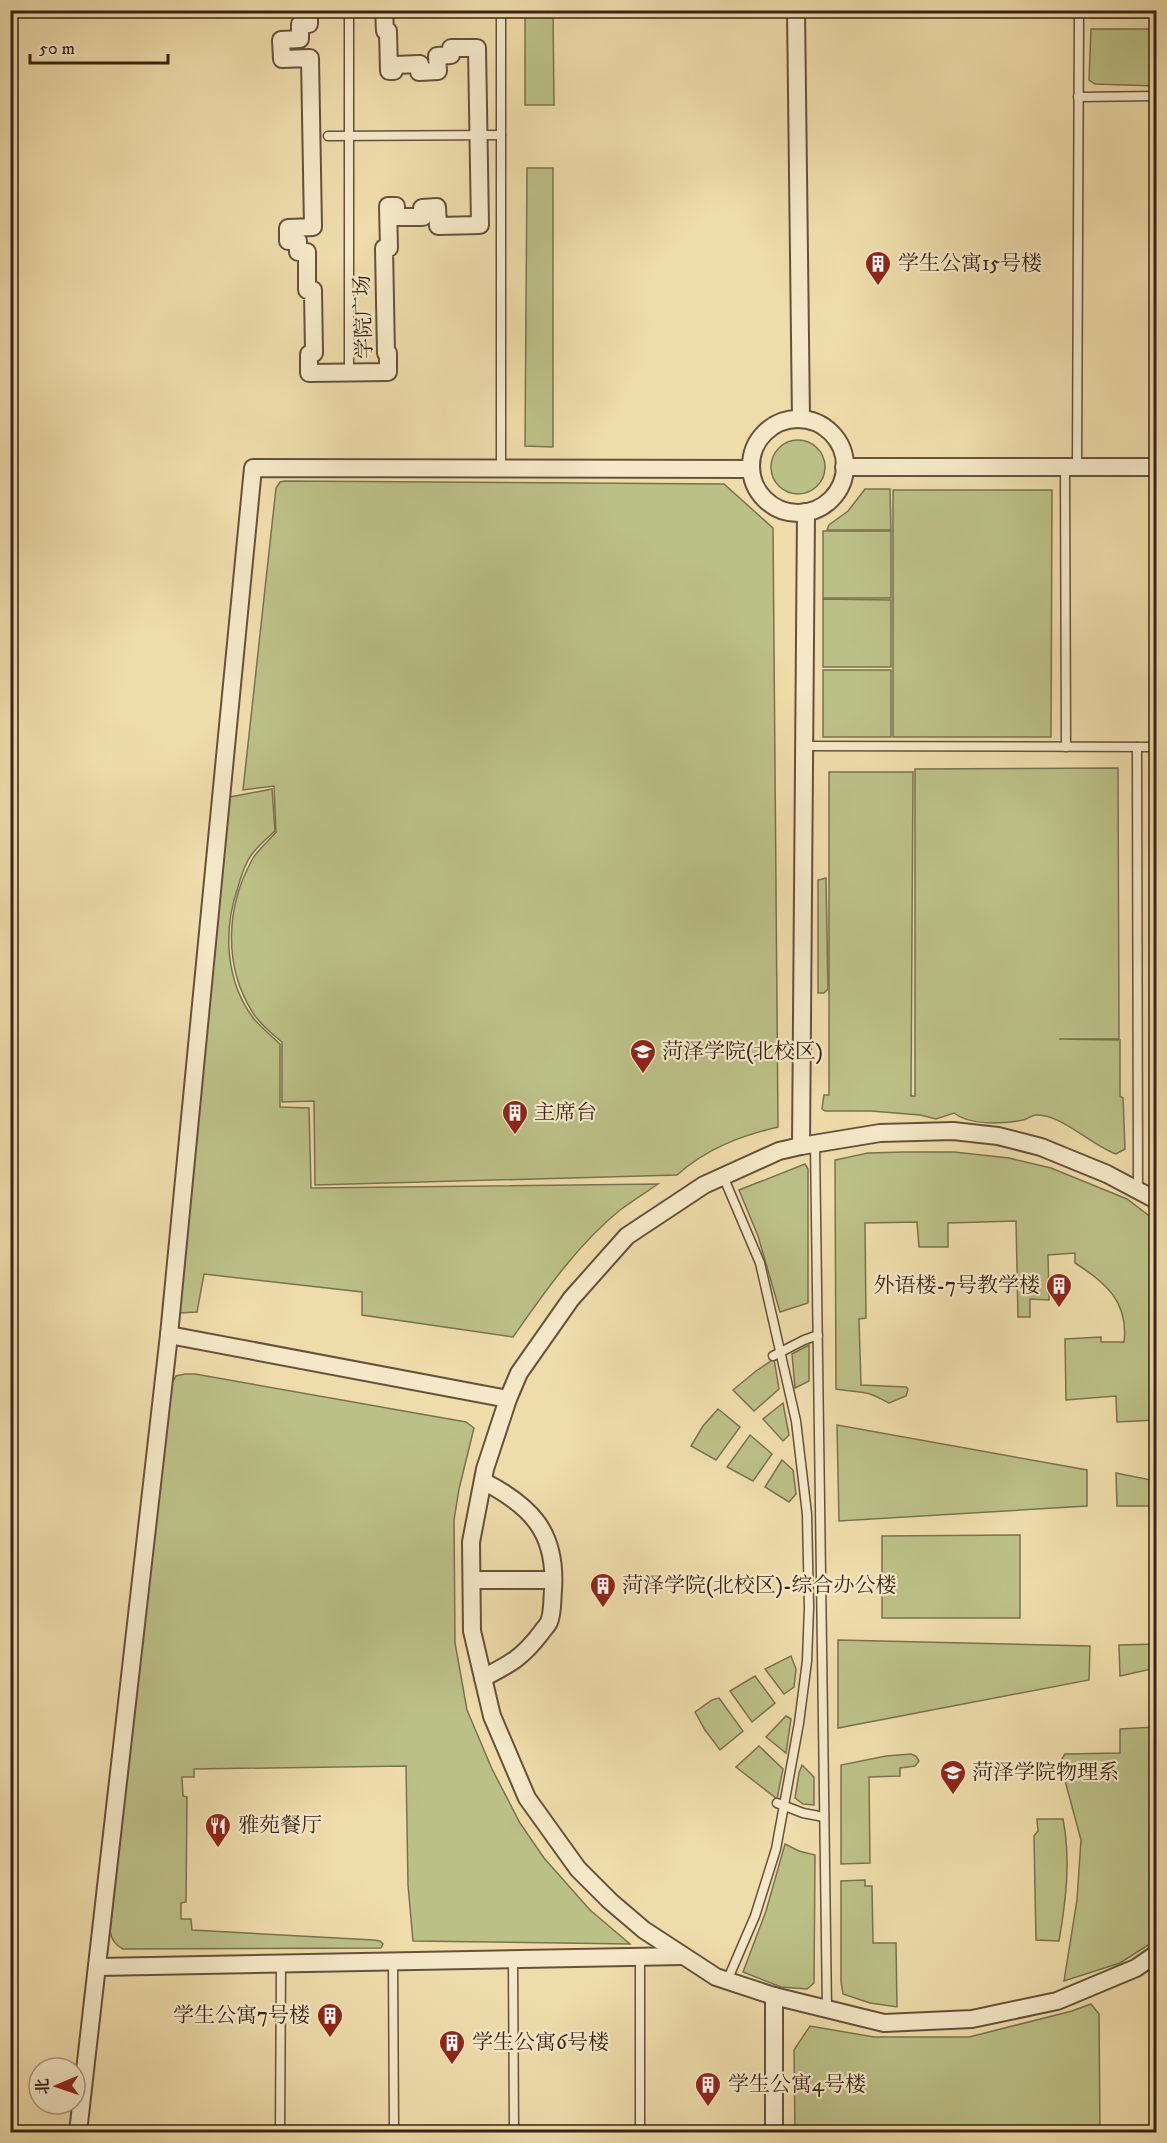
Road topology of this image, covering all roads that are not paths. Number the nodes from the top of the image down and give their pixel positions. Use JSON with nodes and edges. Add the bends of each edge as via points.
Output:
{"nodes":[{"id":1,"x":309,"y":10,"type":"edge"},
{"id":2,"x":349,"y":10,"type":"edge"},
{"id":3,"x":384,"y":10,"type":"edge"},
{"id":4,"x":501,"y":10,"type":"edge"},
{"id":5,"x":796,"y":10,"type":"edge"},
{"id":6,"x":1079,"y":10,"type":"edge"},
{"id":7,"x":1156,"y":96,"type":"edge"},
{"id":8,"x":1078,"y":97,"type":"junction"},
{"id":9,"x":478,"y":135,"type":"junction"},
{"id":10,"x":501,"y":135,"type":"junction"},
{"id":11,"x":328,"y":136,"type":"dead end"},
{"id":12,"x":349,"y":136,"type":"junction"},
{"id":13,"x":350,"y":373,"type":"junction"},
{"id":14,"x":801,"y":418,"type":"junction"},
{"id":15,"x":844,"y":467,"type":"junction"},
{"id":16,"x":1071,"y":467,"type":"junction"},
{"id":17,"x":1156,"y":467,"type":"edge"},
{"id":18,"x":501,"y":468,"type":"junction"},
{"id":19,"x":751,"y":469,"type":"junction"},
{"id":20,"x":806,"y":512,"type":"junction"},
{"id":21,"x":804,"y":746,"type":"junction"},
{"id":22,"x":1066,"y":747,"type":"junction"},
{"id":23,"x":1137,"y":747,"type":"junction"},
{"id":24,"x":1156,"y":747,"type":"edge"},
{"id":25,"x":808,"y":1145,"type":"junction"},
{"id":26,"x":723,"y":1176,"type":"junction"},
{"id":27,"x":1138,"y":1190,"type":"junction"},
{"id":28,"x":1156,"y":1200,"type":"edge"},
{"id":29,"x":169,"y":1335,"type":"junction"},
{"id":30,"x":818,"y":1335,"type":"junction"},
{"id":31,"x":777,"y":1354,"type":"junction"},
{"id":32,"x":508,"y":1399,"type":"junction"},
{"id":33,"x":483,"y":1480,"type":"junction"},
{"id":34,"x":471,"y":1580,"type":"junction"},
{"id":35,"x":553,"y":1580,"type":"junction"},
{"id":36,"x":483,"y":1678,"type":"junction"},
{"id":37,"x":781,"y":1804,"type":"junction"},
{"id":38,"x":824,"y":1817,"type":"junction"},
{"id":39,"x":1156,"y":1954,"type":"edge"},
{"id":40,"x":683,"y":1956,"type":"junction"},
{"id":41,"x":640,"y":1957,"type":"junction"},
{"id":42,"x":513,"y":1959,"type":"junction"},
{"id":43,"x":393,"y":1961,"type":"junction"},
{"id":44,"x":281,"y":1963,"type":"junction"},
{"id":45,"x":98,"y":1966,"type":"junction"},
{"id":46,"x":727,"y":1981,"type":"junction"},
{"id":47,"x":774,"y":1996,"type":"junction"},
{"id":48,"x":827,"y":2010,"type":"junction"},
{"id":49,"x":78,"y":2133,"type":"edge"},
{"id":50,"x":280,"y":2133,"type":"edge"},
{"id":51,"x":394,"y":2133,"type":"edge"},
{"id":52,"x":514,"y":2133,"type":"edge"},
{"id":53,"x":640,"y":2133,"type":"edge"},
{"id":54,"x":774,"y":2133,"type":"edge"}],
"edges":[{"from":1,"to":13,"type":"street","name":"学院广场","via":[[309,24],[300,24],[300,39],[281,40],[282,59],[310,58],[313,227],[288,228],[288,241],[298,241],[298,252],[306,252],[307,290],[313,290],[314,353],[309,354],[309,374]]},
{"from":2,"to":12,"type":"lane"},
{"from":3,"to":9,"type":"street","name":"学院广场","via":[[389,71],[394,71],[394,65],[420,64],[419,72],[438,71],[437,56],[452,55],[451,48],[477,48]]},
{"from":4,"to":10,"type":"lane"},
{"from":5,"to":14,"type":"street"},
{"from":6,"to":8,"type":"lane"},
{"from":7,"to":8,"type":"lane"},
{"from":8,"to":16,"type":"lane"},
{"from":9,"to":10,"type":"lane"},
{"from":9,"to":12,"type":"lane"},
{"from":9,"to":13,"type":"street","name":"学院广场","via":[[480,225],[438,226],[437,207],[422,208],[423,217],[396,217],[396,206],[388,206],[389,248],[384,248],[388,372]]},
{"from":10,"to":18,"type":"lane"},
{"from":11,"to":12,"type":"lane"},
{"from":12,"to":13,"type":"lane"},
{"from":14,"to":15,"type":"street","via":[[820,424],[835,436],[844,454]]},
{"from":14,"to":19,"type":"street","via":[[785,420],[765,433],[753,453]]},
{"from":15,"to":16,"type":"street"},
{"from":15,"to":20,"type":"street","via":[[838,492],[824,506]]},
{"from":16,"to":17,"type":"street"},
{"from":16,"to":22,"type":"lane"},
{"from":18,"to":19,"type":"street"},
{"from":18,"to":29,"type":"street","via":[[253,468]]},
{"from":19,"to":20,"type":"street","via":[[756,488],[769,503],[786,512]]},
{"from":20,"to":21,"type":"street"},
{"from":21,"to":22,"type":"lane"},
{"from":21,"to":25,"type":"street"},
{"from":22,"to":23,"type":"lane"},
{"from":23,"to":24,"type":"lane"},
{"from":23,"to":27,"type":"lane"},
{"from":25,"to":26,"type":"street","via":[[780,1151]]},
{"from":25,"to":27,"type":"street","via":[[880,1132],[953,1131],[998,1137],[1081,1162]]},
{"from":25,"to":30,"type":"lane"},
{"from":26,"to":31,"type":"lane","via":[[760,1263]]},
{"from":26,"to":32,"type":"street","via":[[627,1236],[571,1299],[519,1373]]},
{"from":27,"to":28,"type":"street"},
{"from":29,"to":32,"type":"street"},
{"from":29,"to":45,"type":"street"},
{"from":30,"to":31,"type":"lane"},
{"from":30,"to":38,"type":"lane"},
{"from":31,"to":37,"type":"lane","via":[[796,1421],[803,1470],[809,1607],[799,1723]]},
{"from":32,"to":33,"type":"street"},
{"from":33,"to":34,"type":"street","via":[[471,1542]]},
{"from":33,"to":35,"type":"street","via":[[539,1522],[548,1544]]},
{"from":34,"to":35,"type":"street"},
{"from":34,"to":36,"type":"street","via":[[472,1631]]},
{"from":35,"to":36,"type":"street","via":[[549,1622],[517,1660]]},
{"from":36,"to":40,"type":"street","via":[[492,1716],[533,1807],[578,1869],[610,1901]]},
{"from":37,"to":38,"type":"lane"},
{"from":37,"to":46,"type":"lane","via":[[776,1849],[755,1916]]},
{"from":38,"to":48,"type":"lane"},
{"from":39,"to":48,"type":"street","via":[[1136,1968],[1058,2001],[972,2019],[884,2023]]},
{"from":40,"to":41,"type":"street"},
{"from":40,"to":46,"type":"street"},
{"from":41,"to":42,"type":"street"},
{"from":41,"to":53,"type":"lane"},
{"from":42,"to":43,"type":"street"},
{"from":42,"to":52,"type":"lane"},
{"from":43,"to":44,"type":"street"},
{"from":43,"to":51,"type":"lane"},
{"from":44,"to":45,"type":"street"},
{"from":44,"to":50,"type":"lane"},
{"from":45,"to":49,"type":"street"},
{"from":46,"to":47,"type":"street"},
{"from":47,"to":48,"type":"street"},
{"from":47,"to":54,"type":"street"}]}
